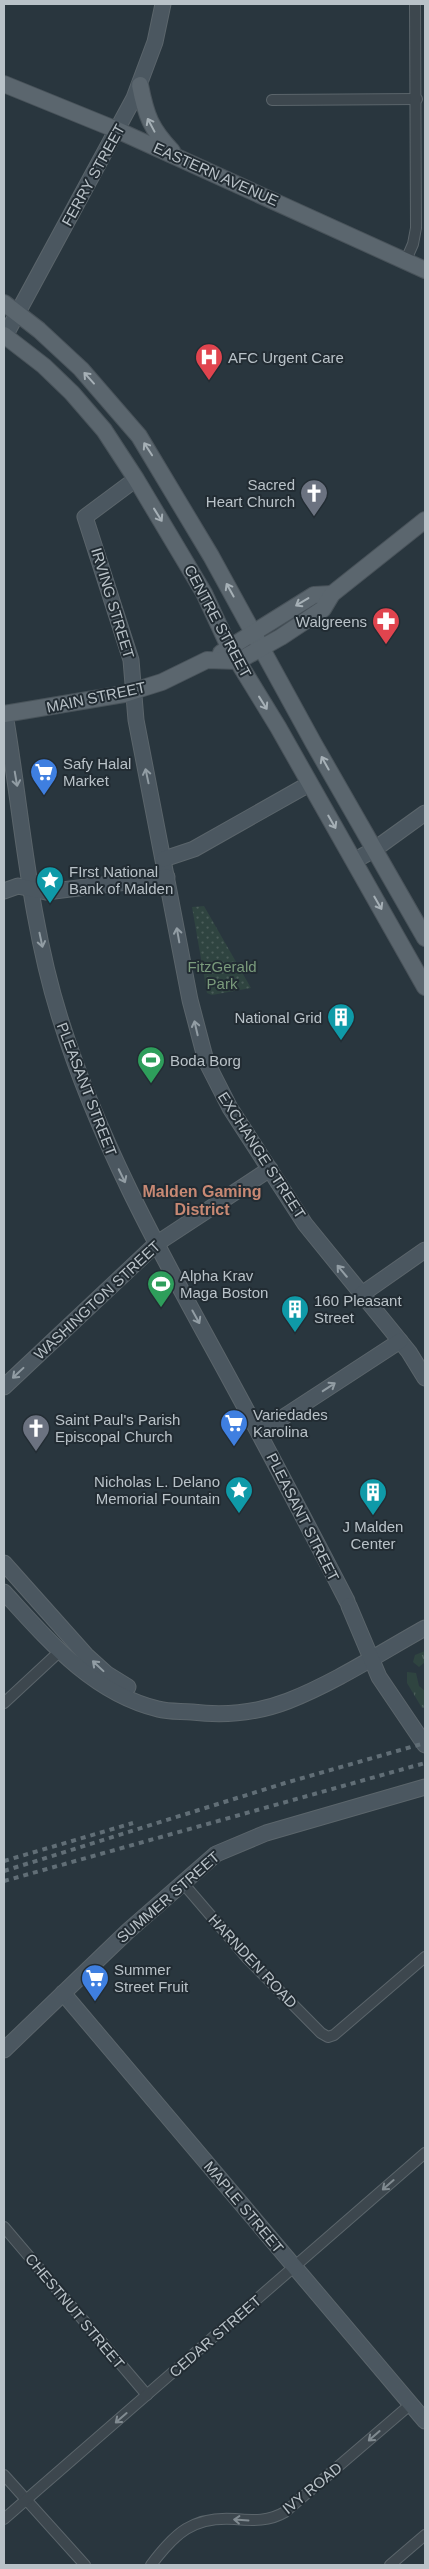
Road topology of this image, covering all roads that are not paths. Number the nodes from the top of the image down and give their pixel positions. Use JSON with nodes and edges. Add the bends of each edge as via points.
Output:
{"nodes":[{"id":1,"x":163,"y":4,"type":"edge"},
{"id":2,"x":415,"y":4,"type":"edge"},
{"id":3,"x":420,"y":47,"type":"edge"},
{"id":4,"x":4,"y":84,"type":"edge"},
{"id":5,"x":140,"y":85,"type":"junction"},
{"id":6,"x":417,"y":99,"type":"junction"},
{"id":7,"x":272,"y":100,"type":"dead end"},
{"id":8,"x":117,"y":130,"type":"junction"},
{"id":9,"x":177,"y":157,"type":"junction"},
{"id":10,"x":421,"y":187,"type":"edge"},
{"id":11,"x":406,"y":260,"type":"junction"},
{"id":12,"x":425,"y":270,"type":"edge"},
{"id":13,"x":10,"y":307,"type":"edge"},
{"id":14,"x":4,"y":336,"type":"edge"},
{"id":15,"x":136,"y":479,"type":"junction"},
{"id":16,"x":425,"y":520,"type":"edge"},
{"id":17,"x":332,"y":594,"type":"junction"},
{"id":18,"x":252,"y":633,"type":"junction"},
{"id":19,"x":228,"y":647,"type":"junction"},
{"id":20,"x":261,"y":649,"type":"junction"},
{"id":21,"x":213,"y":659,"type":"junction"},
{"id":22,"x":238,"y":662,"type":"junction"},
{"id":23,"x":134,"y":691,"type":"junction"},
{"id":24,"x":4,"y":714,"type":"edge"},
{"id":25,"x":310,"y":784,"type":"junction"},
{"id":26,"x":425,"y":813,"type":"edge"},
{"id":27,"x":375,"y":849,"type":"junction"},
{"id":28,"x":164,"y":859,"type":"junction"},
{"id":29,"x":354,"y":861,"type":"junction"},
{"id":30,"x":167,"y":877,"type":"junction"},
{"id":31,"x":32,"y":890,"type":"junction"},
{"id":32,"x":4,"y":891,"type":"edge"},
{"id":33,"x":425,"y":938,"type":"edge"},
{"id":34,"x":425,"y":987,"type":"edge"},
{"id":35,"x":270,"y":1169,"type":"junction"},
{"id":36,"x":156,"y":1244,"type":"junction"},
{"id":37,"x":425,"y":1250,"type":"edge"},
{"id":38,"x":362,"y":1294,"type":"junction"},
{"id":39,"x":400,"y":1341,"type":"junction"},
{"id":40,"x":425,"y":1378,"type":"edge"},
{"id":41,"x":4,"y":1387,"type":"edge"},
{"id":42,"x":259,"y":1433,"type":"junction"},
{"id":43,"x":4,"y":1563,"type":"edge"},
{"id":44,"x":4,"y":1592,"type":"edge"},
{"id":45,"x":42,"y":1603,"type":"junction"},
{"id":46,"x":26,"y":1617,"type":"junction"},
{"id":47,"x":425,"y":1628,"type":"edge"},
{"id":48,"x":59,"y":1652,"type":"junction"},
{"id":49,"x":369,"y":1658,"type":"junction"},
{"id":50,"x":4,"y":1703,"type":"edge"},
{"id":51,"x":187,"y":1712,"type":"junction"},
{"id":52,"x":425,"y":1745,"type":"edge"},
{"id":53,"x":425,"y":1787,"type":"edge"},
{"id":54,"x":182,"y":1882,"type":"junction"},
{"id":55,"x":425,"y":1957,"type":"edge"},
{"id":56,"x":63,"y":1993,"type":"junction"},
{"id":57,"x":4,"y":2048,"type":"edge"},
{"id":58,"x":425,"y":2153,"type":"edge"},
{"id":59,"x":4,"y":2227,"type":"edge"},
{"id":60,"x":294,"y":2266,"type":"junction"},
{"id":61,"x":147,"y":2396,"type":"junction"},
{"id":62,"x":411,"y":2404,"type":"junction"},
{"id":63,"x":425,"y":2421,"type":"edge"},
{"id":64,"x":4,"y":2475,"type":"edge"},
{"id":65,"x":26,"y":2500,"type":"junction"},
{"id":66,"x":4,"y":2519,"type":"edge"},
{"id":67,"x":425,"y":2535,"type":"edge"},
{"id":68,"x":85,"y":2565,"type":"edge"},
{"id":69,"x":151,"y":2565,"type":"edge"},
{"id":70,"x":390,"y":2565,"type":"edge"}],
"edges":[{"from":1,"to":5,"type":"street","name":"FERRY STREET","via":[[155,42]]},
{"from":2,"to":3,"type":"street"},
{"from":3,"to":6,"type":"street"},
{"from":4,"to":8,"type":"main road","name":"EASTERN AVENUE"},
{"from":5,"to":8,"type":"street","name":"FERRY STREET"},
{"from":9,"to":5,"type":"main road","one_way":true,"via":[[150,124]]},
{"from":6,"to":7,"type":"street"},
{"from":6,"to":10,"type":"street"},
{"from":8,"to":9,"type":"main road","name":"EASTERN AVENUE"},
{"from":8,"to":13,"type":"street","name":"FERRY STREET"},
{"from":9,"to":11,"type":"main road","name":"EASTERN AVENUE"},
{"from":10,"to":11,"type":"street","via":[[415,236]]},
{"from":11,"to":12,"type":"main road","name":"EASTERN AVENUE"},
{"from":13,"to":14,"type":"street","name":"FERRY STREET"},
{"from":18,"to":13,"type":"main road","name":"CENTRE STREET","one_way":true,"via":[[139,436],[81,369]]},
{"from":14,"to":15,"type":"main road","name":"CENTRE STREET","via":[[44,366],[72,393],[104,430]]},
{"from":15,"to":19,"type":"main road","name":"CENTRE STREET","one_way":true,"via":[[204,593]]},
{"from":15,"to":23,"type":"street","name":"IRVING STREET","via":[[85,517],[127,643],[133,666]]},
{"from":16,"to":17,"type":"main road","name":"MAIN STREET"},
{"from":17,"to":18,"type":"main road","name":"MAIN STREET","one_way":true,"via":[[314,595]]},
{"from":17,"to":20,"type":"main road","name":"MAIN STREET","via":[[322,609]]},
{"from":18,"to":19,"type":"main road","name":"MAIN STREET"},
{"from":18,"to":20,"type":"main road","name":"CENTRE STREET"},
{"from":19,"to":21,"type":"main road","name":"MAIN STREET"},
{"from":19,"to":22,"type":"main road","name":"CENTRE STREET"},
{"from":20,"to":22,"type":"main road","name":"MAIN STREET"},
{"from":27,"to":20,"type":"main road","name":"CENTRE STREET","one_way":true},
{"from":21,"to":22,"type":"main road"},
{"from":21,"to":23,"type":"main road","name":"MAIN STREET"},
{"from":22,"to":25,"type":"main road","name":"CENTRE STREET","one_way":true},
{"from":23,"to":24,"type":"main road","name":"MAIN STREET"},
{"from":28,"to":23,"type":"street","name":"EXCHANGE STREET","one_way":true,"via":[[136,720]]},
{"from":24,"to":31,"type":"street","name":"PLEASANT STREET","one_way":true},
{"from":25,"to":28,"type":"street","via":[[194,849]]},
{"from":25,"to":29,"type":"main road","name":"CENTRE STREET","one_way":true},
{"from":26,"to":27,"type":"street"},
{"from":27,"to":29,"type":"street"},
{"from":27,"to":33,"type":"main road","name":"CENTRE STREET"},
{"from":28,"to":30,"type":"street","name":"EXCHANGE STREET"},
{"from":29,"to":34,"type":"main road","name":"CENTRE STREET","one_way":true},
{"from":30,"to":31,"type":"street","via":[[46,892]]},
{"from":35,"to":30,"type":"street","name":"EXCHANGE STREET","one_way":true,"via":[[222,1094],[200,1044]]},
{"from":31,"to":32,"type":"street","via":[[18,886]]},
{"from":31,"to":36,"type":"street","name":"PLEASANT STREET","one_way":true,"via":[[53,996],[75,1065],[114,1160]]},
{"from":35,"to":36,"type":"street","name":"WASHINGTON STREET"},
{"from":38,"to":35,"type":"street","name":"EXCHANGE STREET","one_way":true,"via":[[316,1239]]},
{"from":36,"to":41,"type":"street","name":"WASHINGTON STREET","one_way":true},
{"from":36,"to":42,"type":"street","name":"PLEASANT STREET","one_way":true},
{"from":37,"to":38,"type":"street"},
{"from":38,"to":39,"type":"street","name":"EXCHANGE STREET"},
{"from":39,"to":40,"type":"street","name":"EXCHANGE STREET"},
{"from":42,"to":39,"type":"street","one_way":true},
{"from":42,"to":49,"type":"street","name":"PLEASANT STREET","via":[[348,1603]]},
{"from":43,"to":45,"type":"street"},
{"from":44,"to":46,"type":"street"},
{"from":45,"to":46,"type":"street"},
{"from":51,"to":45,"type":"street","one_way":true,"via":[[139,1693],[107,1674],[86,1655]]},
{"from":46,"to":48,"type":"street"},
{"from":47,"to":49,"type":"street"},
{"from":48,"to":50,"type":"street"},
{"from":48,"to":51,"type":"street","via":[[92,1678],[132,1700],[160,1710]]},
{"from":49,"to":51,"type":"street","via":[[301,1695],[275,1705],[229,1714]]},
{"from":49,"to":52,"type":"street","name":"PLEASANT STREET","via":[[397,1707]]},
{"from":53,"to":54,"type":"street","name":"SUMMER STREET","via":[[237,1844],[209,1858]]},
{"from":54,"to":55,"type":"street","name":"HARNDEN ROAD","via":[[247,1958],[328,2037]]},
{"from":54,"to":56,"type":"street","name":"SUMMER STREET"},
{"from":56,"to":57,"type":"street","name":"SUMMER STREET"},
{"from":56,"to":60,"type":"street","name":"MAPLE STREET"},
{"from":58,"to":60,"type":"street","name":"CEDAR STREET","one_way":true},
{"from":59,"to":61,"type":"street","name":"CHESTNUT STREET"},
{"from":60,"to":61,"type":"street","name":"CEDAR STREET"},
{"from":60,"to":62,"type":"street","name":"MAPLE STREET"},
{"from":61,"to":65,"type":"street","name":"CEDAR STREET","one_way":true},
{"from":62,"to":63,"type":"street","name":"MAPLE STREET"},
{"from":62,"to":69,"type":"street","name":"IVY ROAD","one_way":true,"via":[[285,2512],[266,2519],[219,2519],[190,2526],[172,2540]]},
{"from":64,"to":65,"type":"street"},
{"from":65,"to":66,"type":"street","name":"CEDAR STREET"},
{"from":65,"to":68,"type":"street"},
{"from":67,"to":70,"type":"street"}]}
